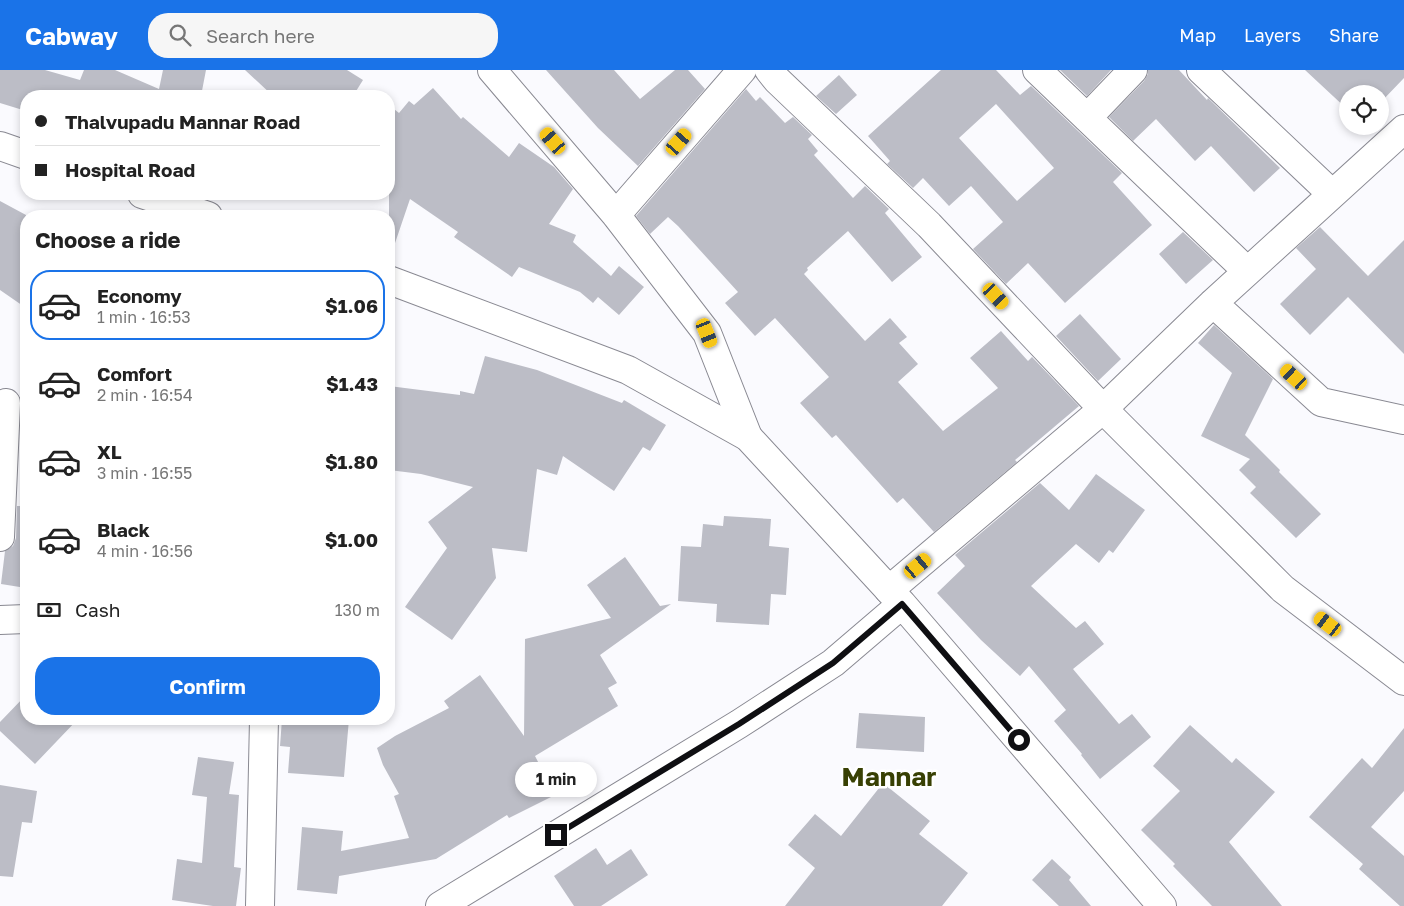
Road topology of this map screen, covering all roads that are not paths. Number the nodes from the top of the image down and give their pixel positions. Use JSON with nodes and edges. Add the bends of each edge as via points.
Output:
{"nodes":[{"id":1,"x":492,"y":70,"type":"edge"},
{"id":2,"x":742,"y":70,"type":"edge"},
{"id":3,"x":770,"y":70,"type":"edge"},
{"id":4,"x":1037,"y":70,"type":"edge"},
{"id":5,"x":1133,"y":70,"type":"edge"},
{"id":6,"x":1201,"y":70,"type":"edge"},
{"id":7,"x":1087,"y":118,"type":"junction"},
{"id":8,"x":1404,"y":129,"type":"edge"},
{"id":9,"x":0,"y":146,"type":"edge"},
{"id":10,"x":20,"y":153,"type":"edge"},
{"id":11,"x":1332,"y":194,"type":"junction"},
{"id":12,"x":160,"y":200,"type":"edge"},
{"id":13,"x":190,"y":210,"type":"edge"},
{"id":14,"x":616,"y":214,"type":"junction"},
{"id":15,"x":1247,"y":271,"type":"junction"},
{"id":16,"x":395,"y":282,"type":"edge"},
{"id":17,"x":1213,"y":303,"type":"junction"},
{"id":18,"x":6,"y":403,"type":"dead end"},
{"id":19,"x":1103,"y":409,"type":"junction"},
{"id":20,"x":1404,"y":420,"type":"edge"},
{"id":21,"x":748,"y":437,"type":"junction"},
{"id":22,"x":0,"y":537,"type":"edge"},
{"id":23,"x":895,"y":597,"type":"junction"},
{"id":24,"x":20,"y":619,"type":"edge"},
{"id":25,"x":0,"y":620,"type":"edge"},
{"id":26,"x":1404,"y":681,"type":"edge"},
{"id":27,"x":264,"y":725,"type":"edge"},
{"id":28,"x":260,"y":906,"type":"edge"},
{"id":29,"x":440,"y":906,"type":"edge"},
{"id":30,"x":1162,"y":906,"type":"edge"}],
"edges":[{"from":1,"to":14,"type":"street"},
{"from":2,"to":14,"type":"street"},
{"from":3,"to":19,"type":"street","via":[[929,225]]},
{"from":4,"to":7,"type":"street"},
{"from":5,"to":7,"type":"street"},
{"from":6,"to":11,"type":"street"},
{"from":7,"to":15,"type":"street"},
{"from":8,"to":11,"type":"street"},
{"from":9,"to":10,"type":"street"},
{"from":11,"to":15,"type":"street"},
{"from":12,"to":13,"type":"street"},
{"from":14,"to":21,"type":"street","via":[[707,333]]},
{"from":15,"to":17,"type":"street"},
{"from":16,"to":21,"type":"street","via":[[628,370]]},
{"from":17,"to":19,"type":"street"},
{"from":17,"to":20,"type":"street","via":[[1320,402]]},
{"from":18,"to":22,"type":"street"},
{"from":19,"to":23,"type":"street"},
{"from":19,"to":26,"type":"street","via":[[1283,589]]},
{"from":21,"to":23,"type":"street"},
{"from":23,"to":29,"type":"street","via":[[833,663]]},
{"from":23,"to":30,"type":"street"},
{"from":24,"to":25,"type":"street"},
{"from":27,"to":28,"type":"street"}]}
